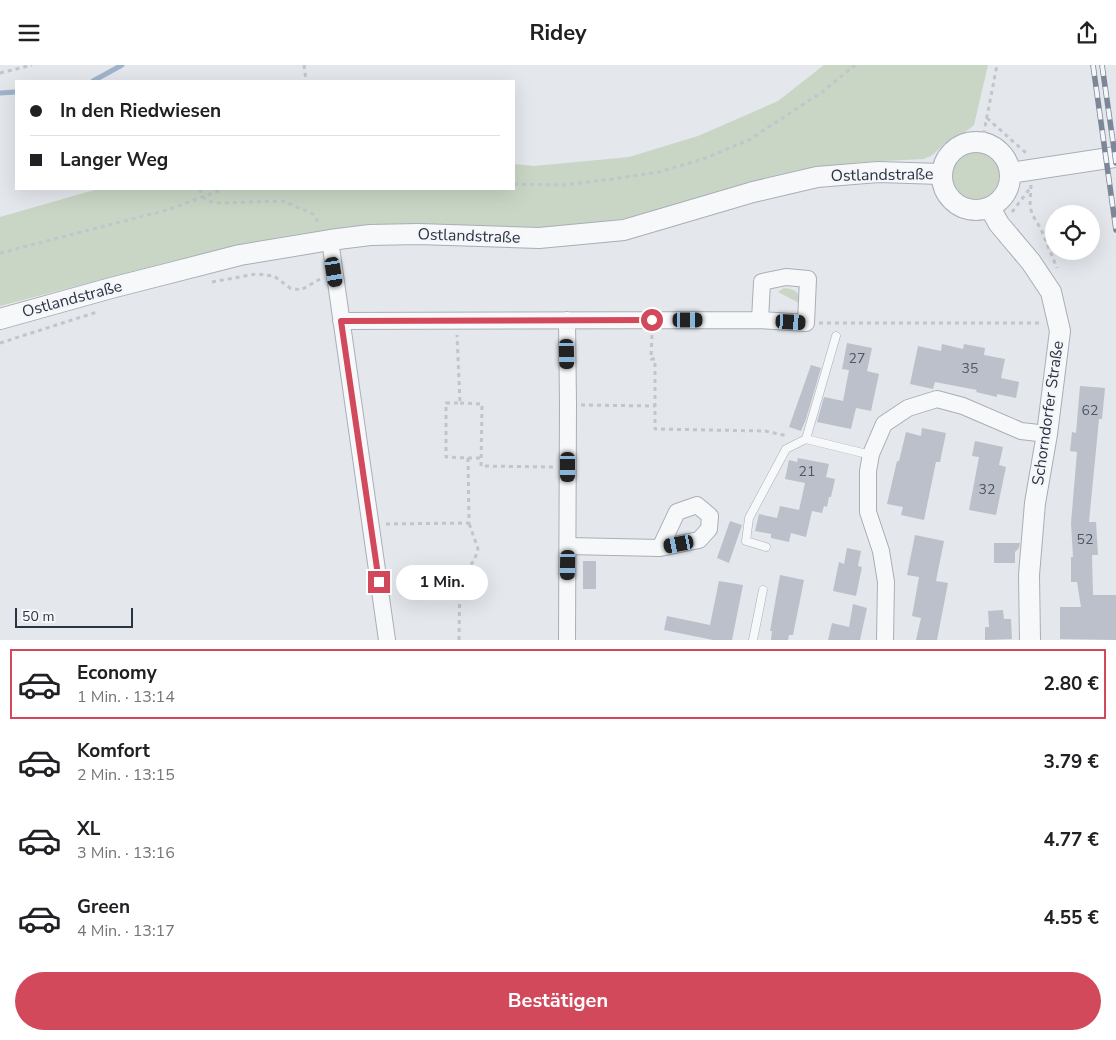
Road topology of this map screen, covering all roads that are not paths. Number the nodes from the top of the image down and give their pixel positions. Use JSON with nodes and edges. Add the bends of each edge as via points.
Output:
{"nodes":[{"id":1,"x":1116,"y":157,"type":"edge"},
{"id":2,"x":1010,"y":173,"type":"junction"},
{"id":3,"x":941,"y":174,"type":"junction"},
{"id":4,"x":994,"y":216,"type":"junction"},
{"id":5,"x":330,"y":240,"type":"junction"},
{"id":6,"x":0,"y":319,"type":"edge"},
{"id":7,"x":567,"y":320,"type":"junction"},
{"id":8,"x":760,"y":320,"type":"junction"},
{"id":9,"x":341,"y":321,"type":"junction"},
{"id":10,"x":836,"y":337,"type":"dead end"},
{"id":11,"x":1047,"y":435,"type":"junction"},
{"id":12,"x":806,"y":439,"type":"junction"},
{"id":13,"x":871,"y":455,"type":"junction"},
{"id":14,"x":568,"y":546,"type":"junction"},
{"id":15,"x":766,"y":547,"type":"dead end"},
{"id":16,"x":660,"y":548,"type":"dead end"},
{"id":17,"x":763,"y":590,"type":"dead end"},
{"id":18,"x":387,"y":640,"type":"edge"},
{"id":19,"x":567,"y":640,"type":"edge"},
{"id":20,"x":753,"y":640,"type":"edge"},
{"id":21,"x":885,"y":640,"type":"edge"},
{"id":22,"x":1030,"y":640,"type":"edge"}],
"edges":[{"from":1,"to":2,"type":"street","via":[[1031,179]]},
{"from":2,"to":3,"type":"street","name":"Ostlandstraße","via":[[1001,153],[993,147],[971,142],[950,153]]},
{"from":2,"to":4,"type":"street","via":[[1009,184]]},
{"from":3,"to":4,"type":"street","name":"Ostlandstraße","via":[[942,186],[956,205]]},
{"from":3,"to":5,"type":"street","name":"Ostlandstraße","via":[[878,172],[817,177],[624,230],[539,238],[418,233]]},
{"from":4,"to":11,"type":"street","name":"Schorndorfer Straße","via":[[1051,292],[1060,331]]},
{"from":5,"to":6,"type":"street","name":"Ostlandstraße","via":[[240,255]]},
{"from":5,"to":9,"type":"street"},
{"from":7,"to":8,"type":"street"},
{"from":7,"to":9,"type":"street"},
{"from":7,"to":14,"type":"street"},
{"from":8,"to":8,"type":"street","via":[[806,323],[808,279],[786,277],[762,282]]},
{"from":9,"to":18,"type":"street"},
{"from":10,"to":12,"type":"lane"},
{"from":11,"to":13,"type":"street","via":[[1021,431],[963,406],[937,399],[908,408],[884,424]]},
{"from":11,"to":22,"type":"street","name":"Schorndorfer Straße","via":[[1035,503],[1029,575]]},
{"from":12,"to":13,"type":"lane"},
{"from":12,"to":15,"type":"lane","via":[[786,449],[749,518],[746,541]]},
{"from":13,"to":21,"type":"street","via":[[868,511],[881,551],[886,582]]},
{"from":14,"to":16,"type":"street"},
{"from":14,"to":19,"type":"street"},
{"from":17,"to":20,"type":"lane"}]}
